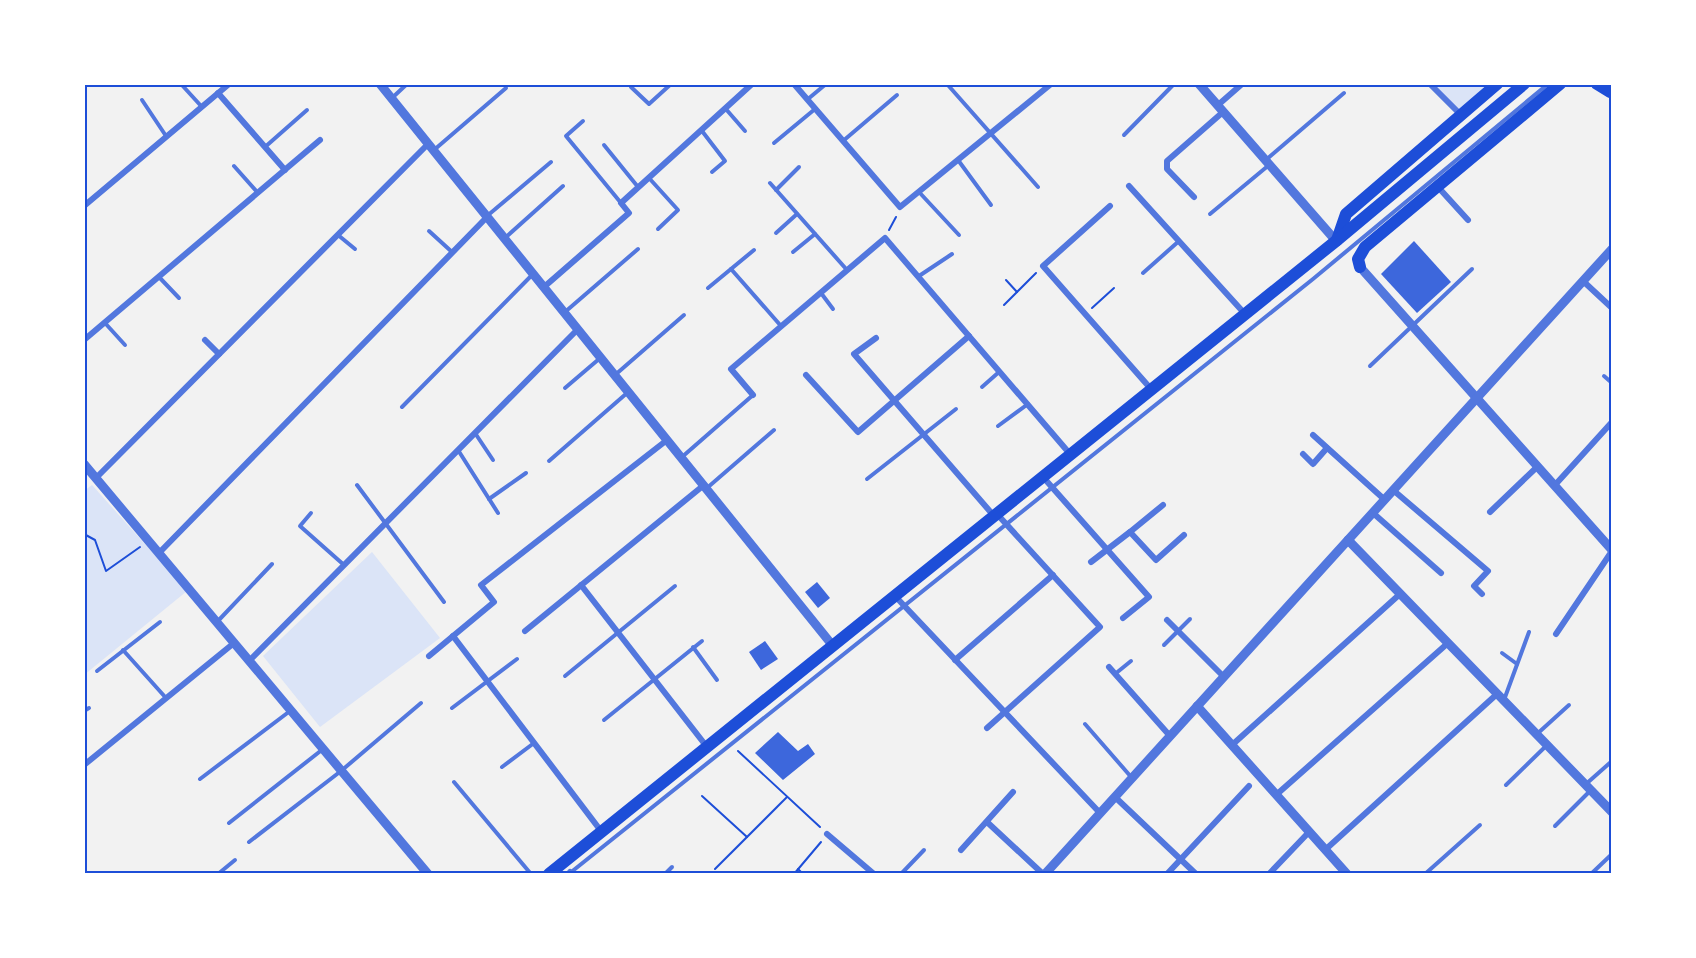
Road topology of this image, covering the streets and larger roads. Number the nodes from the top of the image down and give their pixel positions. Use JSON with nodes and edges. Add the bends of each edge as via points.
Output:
{"nodes":[{"id":1,"x":229,"y":84,"type":"edge"},
{"id":2,"x":380,"y":84,"type":"edge"},
{"id":3,"x":753,"y":84,"type":"edge"},
{"id":4,"x":794,"y":84,"type":"edge"},
{"id":5,"x":1051,"y":84,"type":"edge"},
{"id":6,"x":1199,"y":84,"type":"edge"},
{"id":7,"x":1242,"y":84,"type":"edge"},
{"id":8,"x":1430,"y":84,"type":"edge"},
{"id":9,"x":1497,"y":84,"type":"edge"},
{"id":10,"x":1524,"y":84,"type":"edge"},
{"id":11,"x":1560,"y":84,"type":"edge"},
{"id":12,"x":1597,"y":84,"type":"edge"},
{"id":13,"x":1608,"y":90,"type":"edge"},
{"id":14,"x":218,"y":93,"type":"junction"},
{"id":15,"x":1220,"y":109,"type":"junction"},
{"id":16,"x":1461,"y":115,"type":"junction"},
{"id":17,"x":320,"y":140,"type":"dead end"},
{"id":18,"x":431,"y":147,"type":"junction"},
{"id":19,"x":285,"y":170,"type":"junction"},
{"id":20,"x":1129,"y":186,"type":"dead end"},
{"id":21,"x":1438,"y":187,"type":"junction"},
{"id":22,"x":1194,"y":197,"type":"dead end"},
{"id":23,"x":84,"y":206,"type":"edge"},
{"id":24,"x":1110,"y":206,"type":"dead end"},
{"id":25,"x":487,"y":216,"type":"junction"},
{"id":26,"x":1468,"y":220,"type":"dead end"},
{"id":27,"x":1336,"y":242,"type":"junction"},
{"id":28,"x":1610,"y":254,"type":"edge"},
{"id":29,"x":1360,"y":267,"type":"joint"},
{"id":30,"x":1583,"y":280,"type":"junction"},
{"id":31,"x":544,"y":287,"type":"junction"},
{"id":32,"x":1612,"y":308,"type":"edge"},
{"id":33,"x":1246,"y":314,"type":"junction"},
{"id":34,"x":578,"y":329,"type":"junction"},
{"id":35,"x":969,"y":336,"type":"junction"},
{"id":36,"x":876,"y":338,"type":"dead end"},
{"id":37,"x":84,"y":340,"type":"edge"},
{"id":38,"x":205,"y":340,"type":"dead end"},
{"id":39,"x":219,"y":354,"type":"junction"},
{"id":40,"x":806,"y":375,"type":"dead end"},
{"id":41,"x":1152,"y":390,"type":"junction"},
{"id":42,"x":753,"y":395,"type":"road end"},
{"id":43,"x":1477,"y":398,"type":"junction"},
{"id":44,"x":894,"y":400,"type":"junction"},
{"id":45,"x":1612,"y":422,"type":"edge"},
{"id":46,"x":1313,"y":435,"type":"dead end"},
{"id":47,"x":667,"y":440,"type":"junction"},
{"id":48,"x":1327,"y":448,"type":"junction"},
{"id":49,"x":1303,"y":454,"type":"dead end"},
{"id":50,"x":1071,"y":455,"type":"junction"},
{"id":51,"x":84,"y":464,"type":"edge"},
{"id":52,"x":1538,"y":466,"type":"junction"},
{"id":53,"x":1043,"y":477,"type":"junction"},
{"id":54,"x":96,"y":478,"type":"junction"},
{"id":55,"x":1555,"y":485,"type":"junction"},
{"id":56,"x":705,"y":487,"type":"junction"},
{"id":57,"x":1393,"y":490,"type":"junction"},
{"id":58,"x":1385,"y":500,"type":"junction"},
{"id":59,"x":1163,"y":505,"type":"dead end"},
{"id":60,"x":1490,"y":512,"type":"dead end"},
{"id":61,"x":1373,"y":513,"type":"junction"},
{"id":62,"x":996,"y":515,"type":"junction"},
{"id":63,"x":1130,"y":532,"type":"junction"},
{"id":64,"x":1184,"y":535,"type":"dead end"},
{"id":65,"x":1348,"y":540,"type":"junction"},
{"id":66,"x":1107,"y":550,"type":"junction"},
{"id":67,"x":1612,"y":550,"type":"edge"},
{"id":68,"x":159,"y":553,"type":"junction"},
{"id":69,"x":1091,"y":562,"type":"dead end"},
{"id":70,"x":1442,"y":573,"type":"dead end"},
{"id":71,"x":1053,"y":575,"type":"junction"},
{"id":72,"x":581,"y":585,"type":"junction"},
{"id":73,"x":1400,"y":594,"type":"junction"},
{"id":74,"x":1482,"y":594,"type":"dead end"},
{"id":75,"x":895,"y":596,"type":"junction"},
{"id":76,"x":1122,"y":618,"type":"dead end"},
{"id":77,"x":1167,"y":620,"type":"dead end"},
{"id":78,"x":525,"y":631,"type":"dead end"},
{"id":79,"x":1556,"y":634,"type":"dead end"},
{"id":80,"x":453,"y":636,"type":"junction"},
{"id":81,"x":234,"y":643,"type":"junction"},
{"id":82,"x":1448,"y":643,"type":"junction"},
{"id":83,"x":833,"y":646,"type":"junction"},
{"id":84,"x":429,"y":656,"type":"dead end"},
{"id":85,"x":955,"y":660,"type":"junction"},
{"id":86,"x":249,"y":661,"type":"junction"},
{"id":87,"x":1108,"y":667,"type":"dead end"},
{"id":88,"x":1224,"y":677,"type":"junction"},
{"id":89,"x":1500,"y":697,"type":"junction"},
{"id":90,"x":1197,"y":706,"type":"junction"},
{"id":91,"x":1004,"y":712,"type":"junction"},
{"id":92,"x":987,"y":728,"type":"dead end"},
{"id":93,"x":1170,"y":736,"type":"junction"},
{"id":94,"x":1232,"y":745,"type":"junction"},
{"id":95,"x":707,"y":747,"type":"junction"},
{"id":96,"x":84,"y":765,"type":"edge"},
{"id":97,"x":1249,"y":786,"type":"dead end"},
{"id":98,"x":1013,"y":792,"type":"dead end"},
{"id":99,"x":1276,"y":795,"type":"junction"},
{"id":100,"x":1116,"y":797,"type":"junction"},
{"id":101,"x":1100,"y":813,"type":"junction"},
{"id":102,"x":1612,"y":813,"type":"edge"},
{"id":103,"x":987,"y":822,"type":"junction"},
{"id":104,"x":602,"y":832,"type":"junction"},
{"id":105,"x":1309,"y":832,"type":"junction"},
{"id":106,"x":827,"y":834,"type":"road end"},
{"id":107,"x":961,"y":850,"type":"dead end"},
{"id":108,"x":1325,"y":850,"type":"junction"},
{"id":109,"x":1181,"y":859,"type":"junction"},
{"id":110,"x":428,"y":874,"type":"edge"},
{"id":111,"x":549,"y":874,"type":"edge"},
{"id":112,"x":874,"y":874,"type":"edge"},
{"id":113,"x":1044,"y":874,"type":"edge"},
{"id":114,"x":1167,"y":874,"type":"edge"},
{"id":115,"x":1196,"y":874,"type":"edge"},
{"id":116,"x":1269,"y":874,"type":"edge"},
{"id":117,"x":1347,"y":874,"type":"edge"}],
"edges":[{"from":1,"to":14,"type":"street"},
{"from":2,"to":18,"type":"street"},
{"from":3,"to":31,"type":"street","via":[[621,203],[629,213]]},
{"from":4,"to":5,"type":"street","via":[[900,207]]},
{"from":6,"to":15,"type":"street"},
{"from":7,"to":15,"type":"street"},
{"from":8,"to":16,"type":"street"},
{"from":9,"to":16,"type":"main road"},
{"from":10,"to":27,"type":"main road"},
{"from":11,"to":21,"type":"main road"},
{"from":12,"to":13,"type":"main road"},
{"from":14,"to":19,"type":"street"},
{"from":14,"to":23,"type":"street"},
{"from":15,"to":22,"type":"street","via":[[1167,161],[1167,169]]},
{"from":15,"to":27,"type":"street"},
{"from":16,"to":27,"type":"main road","via":[[1346,214]]},
{"from":17,"to":19,"type":"street"},
{"from":18,"to":25,"type":"street"},
{"from":18,"to":39,"type":"street"},
{"from":19,"to":37,"type":"street"},
{"from":20,"to":33,"type":"street"},
{"from":21,"to":26,"type":"street"},
{"from":21,"to":29,"type":"main road","via":[[1365,247],[1358,259]]},
{"from":24,"to":41,"type":"street","via":[[1043,266]]},
{"from":25,"to":31,"type":"street"},
{"from":25,"to":68,"type":"street"},
{"from":27,"to":33,"type":"main road"},
{"from":28,"to":30,"type":"street"},
{"from":29,"to":43,"type":"street"},
{"from":30,"to":32,"type":"street"},
{"from":30,"to":43,"type":"street"},
{"from":31,"to":34,"type":"street"},
{"from":33,"to":41,"type":"main road"},
{"from":34,"to":47,"type":"street"},
{"from":34,"to":86,"type":"street"},
{"from":35,"to":42,"type":"street","via":[[885,238],[731,369]]},
{"from":35,"to":44,"type":"street"},
{"from":35,"to":50,"type":"street"},
{"from":36,"to":44,"type":"street","via":[[854,354]]},
{"from":38,"to":39,"type":"street"},
{"from":39,"to":54,"type":"street"},
{"from":40,"to":44,"type":"street","via":[[858,432]]},
{"from":41,"to":50,"type":"main road"},
{"from":43,"to":52,"type":"street"},
{"from":43,"to":57,"type":"street"},
{"from":44,"to":62,"type":"street"},
{"from":45,"to":55,"type":"street"},
{"from":46,"to":48,"type":"street"},
{"from":47,"to":56,"type":"street"},
{"from":47,"to":80,"type":"street","via":[[481,585],[494,602]]},
{"from":48,"to":49,"type":"street","via":[[1313,464]]},
{"from":48,"to":58,"type":"street"},
{"from":50,"to":53,"type":"main road"},
{"from":51,"to":54,"type":"street"},
{"from":52,"to":55,"type":"street"},
{"from":52,"to":60,"type":"street"},
{"from":53,"to":62,"type":"main road"},
{"from":53,"to":66,"type":"street"},
{"from":54,"to":68,"type":"street"},
{"from":55,"to":67,"type":"street"},
{"from":56,"to":72,"type":"street"},
{"from":56,"to":83,"type":"street"},
{"from":57,"to":58,"type":"street"},
{"from":57,"to":74,"type":"street","via":[[1488,571],[1474,586]]},
{"from":58,"to":61,"type":"street"},
{"from":59,"to":63,"type":"street"},
{"from":61,"to":65,"type":"street"},
{"from":61,"to":70,"type":"street"},
{"from":62,"to":71,"type":"street"},
{"from":62,"to":75,"type":"main road"},
{"from":63,"to":64,"type":"street","via":[[1156,560]]},
{"from":63,"to":66,"type":"street"},
{"from":65,"to":73,"type":"street"},
{"from":65,"to":88,"type":"street"},
{"from":66,"to":69,"type":"street"},
{"from":66,"to":76,"type":"street","via":[[1149,597]]},
{"from":67,"to":79,"type":"street"},
{"from":68,"to":81,"type":"street"},
{"from":71,"to":85,"type":"street"},
{"from":71,"to":91,"type":"street","via":[[1100,627]]},
{"from":72,"to":78,"type":"street"},
{"from":72,"to":95,"type":"street"},
{"from":73,"to":82,"type":"street"},
{"from":73,"to":94,"type":"street"},
{"from":75,"to":83,"type":"main road"},
{"from":75,"to":85,"type":"street"},
{"from":77,"to":88,"type":"street"},
{"from":80,"to":84,"type":"street"},
{"from":80,"to":104,"type":"street"},
{"from":81,"to":86,"type":"street"},
{"from":81,"to":96,"type":"street"},
{"from":82,"to":89,"type":"street"},
{"from":82,"to":99,"type":"street"},
{"from":83,"to":95,"type":"main road"},
{"from":85,"to":91,"type":"street"},
{"from":86,"to":110,"type":"street"},
{"from":87,"to":93,"type":"street"},
{"from":88,"to":90,"type":"street"},
{"from":89,"to":102,"type":"street"},
{"from":89,"to":108,"type":"street"},
{"from":90,"to":93,"type":"street"},
{"from":90,"to":94,"type":"street"},
{"from":91,"to":92,"type":"street"},
{"from":91,"to":101,"type":"street"},
{"from":93,"to":100,"type":"street"},
{"from":94,"to":99,"type":"street"},
{"from":95,"to":104,"type":"main road"},
{"from":97,"to":109,"type":"street"},
{"from":98,"to":103,"type":"street"},
{"from":99,"to":105,"type":"street"},
{"from":100,"to":101,"type":"street"},
{"from":100,"to":109,"type":"street"},
{"from":101,"to":113,"type":"street"},
{"from":103,"to":107,"type":"street"},
{"from":103,"to":113,"type":"street"},
{"from":104,"to":111,"type":"main road"},
{"from":105,"to":108,"type":"street"},
{"from":105,"to":116,"type":"street"},
{"from":106,"to":112,"type":"street"},
{"from":108,"to":117,"type":"street"},
{"from":109,"to":114,"type":"street"},
{"from":109,"to":115,"type":"street"}]}
